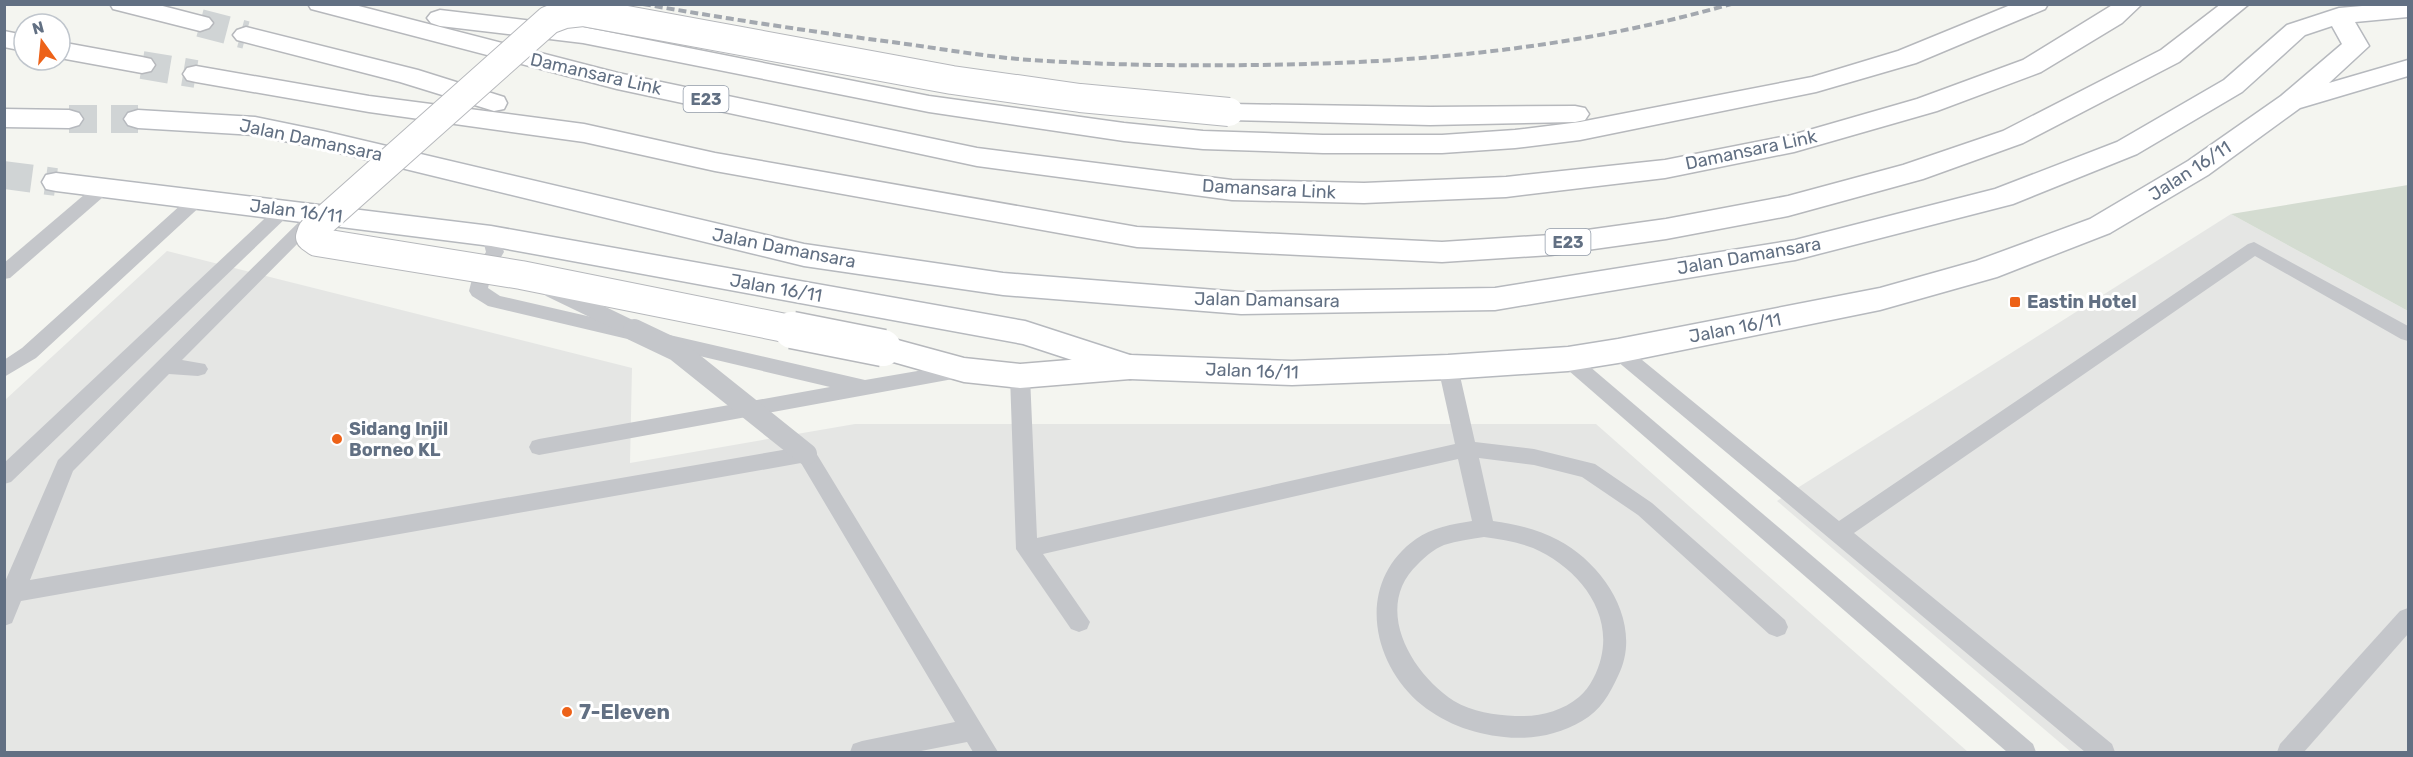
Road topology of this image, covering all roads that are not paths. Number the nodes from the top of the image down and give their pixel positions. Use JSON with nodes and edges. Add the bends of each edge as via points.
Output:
{"nodes":[{"id":1,"x":122,"y":4,"type":"edge"},
{"id":2,"x":2036,"y":4,"type":"edge"},
{"id":3,"x":2130,"y":4,"type":"edge"},
{"id":4,"x":2237,"y":4,"type":"edge"},
{"id":5,"x":323,"y":5,"type":"edge"},
{"id":6,"x":2343,"y":10,"type":"edge"},
{"id":7,"x":2409,"y":10,"type":"edge"},
{"id":8,"x":200,"y":23,"type":"tunnel mouth"},
{"id":9,"x":246,"y":35,"type":"tunnel mouth"},
{"id":10,"x":72,"y":52,"type":"edge"},
{"id":11,"x":142,"y":65,"type":"tunnel mouth"},
{"id":12,"x":2409,"y":68,"type":"edge"},
{"id":13,"x":196,"y":74,"type":"tunnel mouth"},
{"id":14,"x":2291,"y":102,"type":"junction"},
{"id":15,"x":1673,"y":113,"type":"junction"},
{"id":16,"x":4,"y":118,"type":"edge"},
{"id":17,"x":69,"y":119,"type":"tunnel mouth"},
{"id":18,"x":138,"y":119,"type":"tunnel mouth"},
{"id":19,"x":584,"y":133,"type":"junction"},
{"id":20,"x":56,"y":182,"type":"tunnel mouth"},
{"id":21,"x":104,"y":187,"type":"junction"},
{"id":22,"x":199,"y":198,"type":"junction"},
{"id":23,"x":284,"y":210,"type":"junction"},
{"id":24,"x":317,"y":214,"type":"junction"},
{"id":25,"x":491,"y":236,"type":"junction"},
{"id":26,"x":4,"y":273,"type":"edge"},
{"id":27,"x":521,"y":274,"type":"junction"},
{"id":28,"x":2409,"y":334,"type":"edge"},
{"id":29,"x":1618,"y":351,"type":"junction"},
{"id":30,"x":1568,"y":359,"type":"junction"},
{"id":31,"x":164,"y":366,"type":"junction"},
{"id":32,"x":1130,"y":367,"type":"junction"},
{"id":33,"x":1449,"y":368,"type":"junction"},
{"id":34,"x":198,"y":369,"type":"dead end"},
{"id":35,"x":4,"y":370,"type":"edge"},
{"id":36,"x":964,"y":370,"type":"junction"},
{"id":37,"x":1020,"y":376,"type":"junction"},
{"id":38,"x":866,"y":388,"type":"junction"},
{"id":39,"x":539,"y":447,"type":"dead end"},
{"id":40,"x":1467,"y":448,"type":"junction"},
{"id":41,"x":806,"y":454,"type":"junction"},
{"id":42,"x":5,"y":474,"type":"edge"},
{"id":43,"x":1484,"y":528,"type":"junction"},
{"id":44,"x":1838,"y":533,"type":"junction"},
{"id":45,"x":1027,"y":549,"type":"junction"},
{"id":46,"x":9,"y":593,"type":"edge"},
{"id":47,"x":4,"y":616,"type":"edge"},
{"id":48,"x":2409,"y":618,"type":"edge"},
{"id":49,"x":1079,"y":622,"type":"dead end"},
{"id":50,"x":1777,"y":627,"type":"dead end"},
{"id":51,"x":972,"y":730,"type":"junction"},
{"id":52,"x":862,"y":753,"type":"edge"},
{"id":53,"x":986,"y":753,"type":"edge"},
{"id":54,"x":2024,"y":753,"type":"edge"},
{"id":55,"x":2103,"y":753,"type":"edge"},
{"id":56,"x":2289,"y":753,"type":"edge"}],
"edges":[{"from":1,"to":8,"type":"main road"},
{"from":2,"to":15,"type":"main road","via":[[1885,64],[1816,84]]},
{"from":3,"to":5,"type":"main road","name":"Damansara Link","number":"E23","via":[[2032,66],[1927,105],[1794,143],[1665,169],[1506,187],[1364,192],[1232,190],[977,157],[617,81]]},
{"from":4,"to":19,"type":"main road","number":"E23","via":[[2170,56],[2013,136],[1913,172],[1799,203],[1666,229],[1551,244],[1442,252],[1137,237],[715,162]]},
{"from":5,"to":15,"type":"main road","via":[[583,35],[929,104],[1056,124],[1203,140],[1442,144],[1547,135]]},
{"from":6,"to":7,"type":"main road","name":"Jalan Damansara"},
{"from":6,"to":14,"type":"main road","name":"Jalan 16/11","via":[[2356,46]]},
{"from":6,"to":18,"type":"main road","name":"Jalan Damansara","via":[[2296,30],[2233,86],[2127,148],[2003,197],[1795,250],[1495,299],[1241,303],[1003,284],[804,255],[255,126]]},
{"from":9,"to":19,"type":"main road","number":"E23","via":[[409,76]]},
{"from":10,"to":11,"type":"main road"},
{"from":12,"to":14,"type":"main road"},
{"from":13,"to":19,"type":"main road","via":[[369,104]]},
{"from":14,"to":29,"type":"main road","name":"Jalan 16/11","via":[[2198,168],[2100,226],[1996,266],[1880,299]]},
{"from":15,"to":27,"type":"main road","bridge":true,"via":[[1430,116],[1229,111],[1080,98],[952,81],[583,12],[565,14],[549,20],[312,231],[310,237],[317,242]]},
{"from":16,"to":17,"type":"main road"},
{"from":20,"to":21,"type":"main road","name":"Jalan 16/11"},
{"from":21,"to":22,"type":"main road","name":"Jalan 16/11"},
{"from":21,"to":26,"type":"lane"},
{"from":22,"to":23,"type":"main road","name":"Jalan 16/11"},
{"from":22,"to":35,"type":"lane","via":[[29,353]]},
{"from":23,"to":24,"type":"main road","name":"Jalan 16/11"},
{"from":23,"to":42,"type":"lane"},
{"from":24,"to":25,"type":"main road","name":"Jalan 16/11"},
{"from":24,"to":31,"type":"lane"},
{"from":25,"to":32,"type":"main road","name":"Jalan 16/11","via":[[1024,333]]},
{"from":25,"to":38,"type":"lane","via":[[496,246],[495,257],[482,273],[478,291],[495,301]]},
{"from":27,"to":36,"type":"main road","bridge":true,"via":[[883,348]]},
{"from":27,"to":41,"type":"lane","bridge":true,"via":[[676,350]]},
{"from":28,"to":44,"type":"lane","via":[[2254,248]]},
{"from":29,"to":30,"type":"main road","name":"Jalan 16/11"},
{"from":29,"to":44,"type":"lane"},
{"from":30,"to":33,"type":"main road","name":"Jalan 16/11"},
{"from":30,"to":54,"type":"lane"},
{"from":31,"to":34,"type":"lane"},
{"from":31,"to":46,"type":"lane","via":[[65,466]]},
{"from":32,"to":33,"type":"main road","name":"Jalan 16/11","via":[[1292,373]]},
{"from":32,"to":37,"type":"main road"},
{"from":33,"to":40,"type":"lane"},
{"from":36,"to":37,"type":"main road"},
{"from":36,"to":38,"type":"lane"},
{"from":37,"to":45,"type":"lane"},
{"from":38,"to":39,"type":"lane"},
{"from":40,"to":43,"type":"lane"},
{"from":40,"to":45,"type":"lane"},
{"from":40,"to":50,"type":"lane","via":[[1534,457],[1588,470],[1645,509]]},
{"from":41,"to":46,"type":"lane"},
{"from":41,"to":51,"type":"lane"},
{"from":43,"to":43,"type":"lane","via":[[1523,534],[1558,550],[1588,574],[1608,605],[1617,640],[1610,674],[1591,703],[1559,722],[1518,728],[1480,723],[1444,708],[1415,684],[1395,655],[1385,623],[1389,593],[1401,567],[1423,546],[1452,533]]},
{"from":44,"to":55,"type":"lane"},
{"from":45,"to":49,"type":"lane"},
{"from":46,"to":47,"type":"lane"},
{"from":48,"to":56,"type":"lane"},
{"from":51,"to":52,"type":"lane"},
{"from":51,"to":53,"type":"lane"}]}
